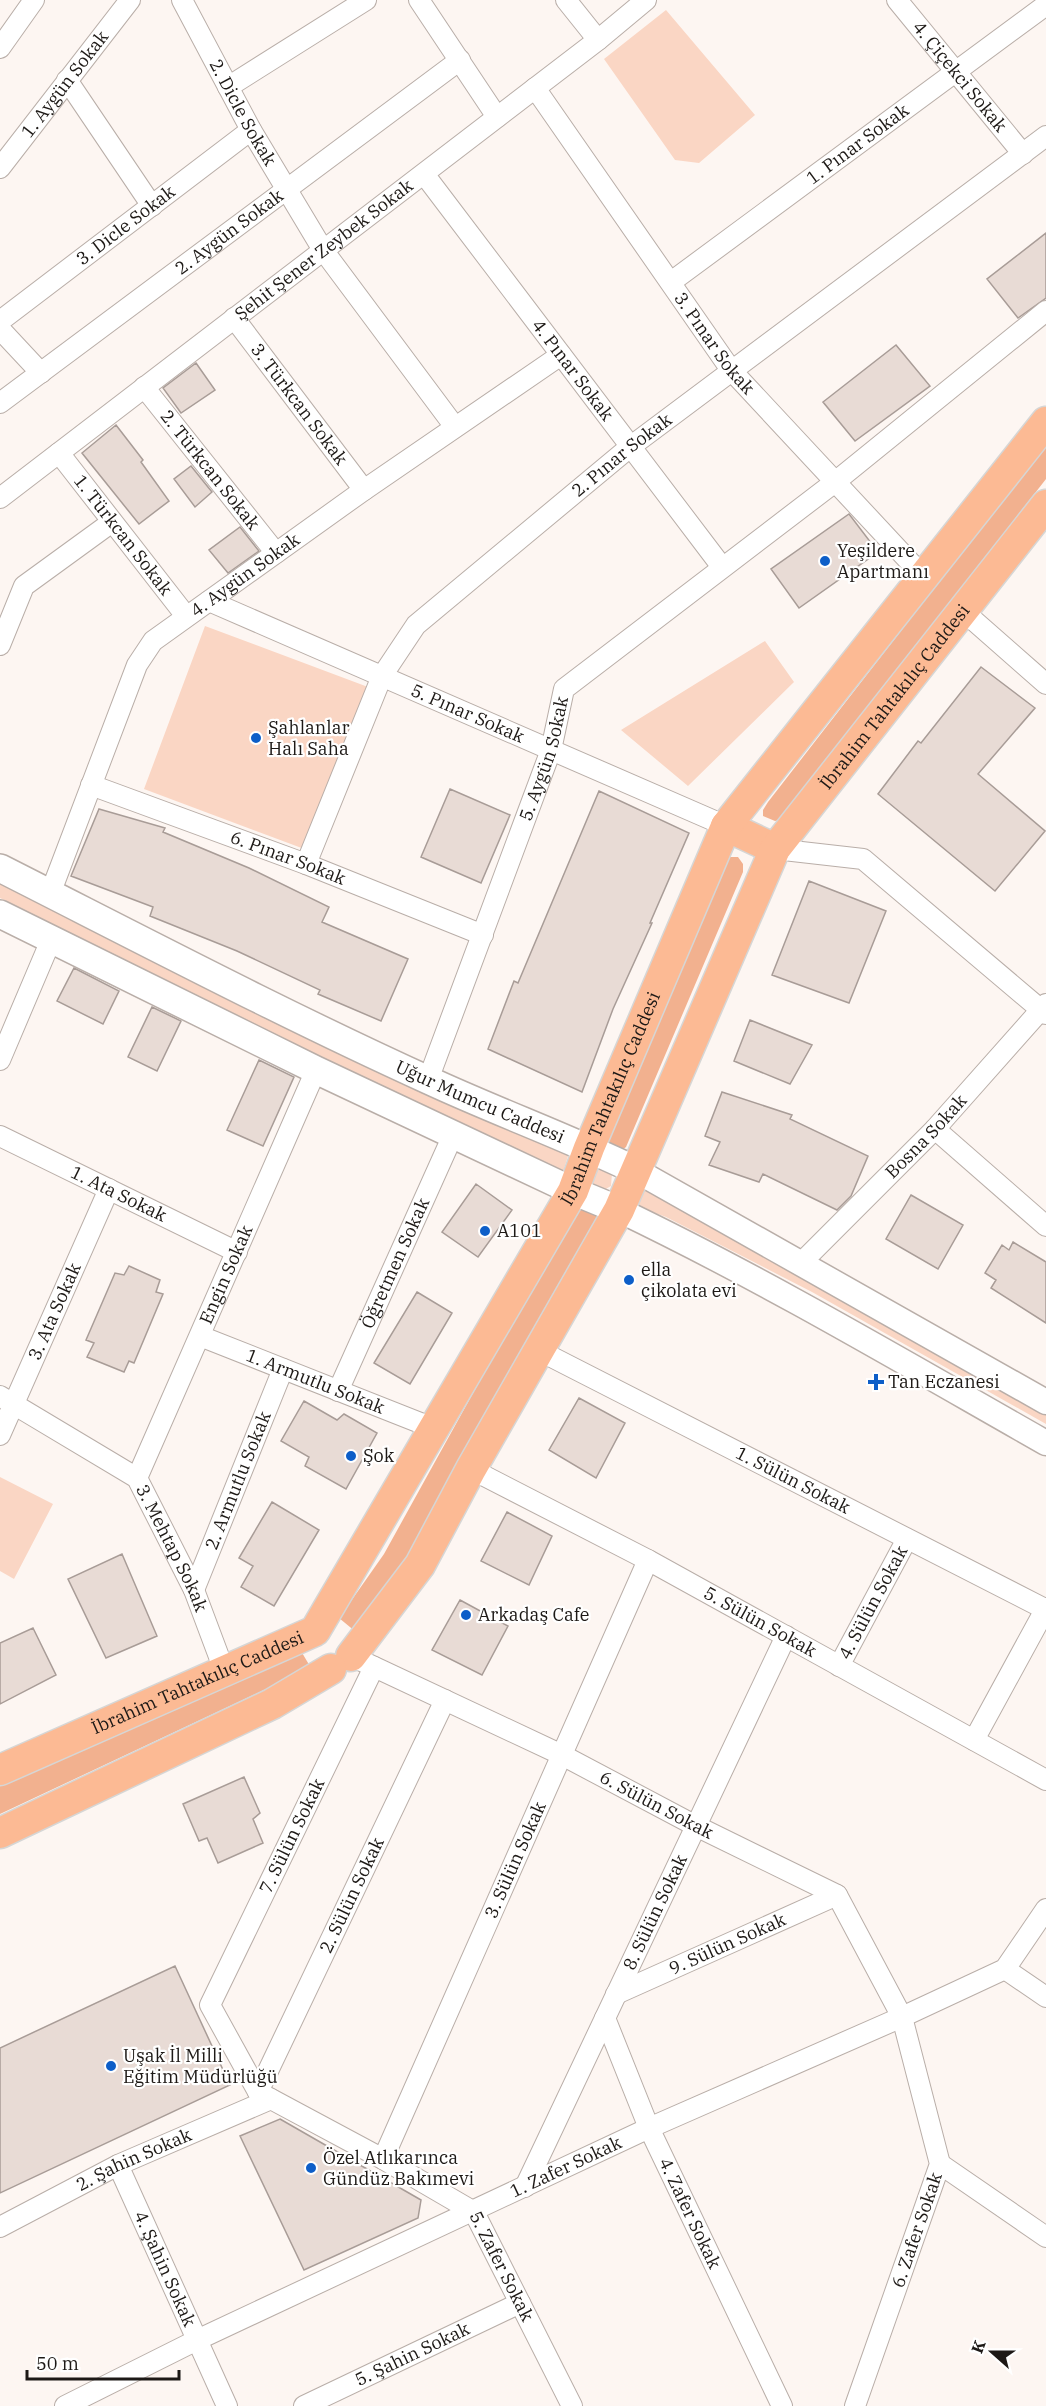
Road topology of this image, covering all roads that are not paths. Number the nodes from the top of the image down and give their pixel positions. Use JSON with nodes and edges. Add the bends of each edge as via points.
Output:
{"nodes":[{"id":1,"x":34,"y":0,"type":"edge"},
{"id":2,"x":130,"y":0,"type":"edge"},
{"id":3,"x":182,"y":0,"type":"edge"},
{"id":4,"x":366,"y":0,"type":"edge"},
{"id":5,"x":419,"y":0,"type":"edge"},
{"id":6,"x":566,"y":0,"type":"edge"},
{"id":7,"x":646,"y":0,"type":"edge"},
{"id":8,"x":897,"y":0,"type":"edge"},
{"id":9,"x":1046,"y":5,"type":"edge"},
{"id":10,"x":598,"y":40,"type":"junction"},
{"id":11,"x":0,"y":48,"type":"edge"},
{"id":12,"x":460,"y":60,"type":"junction"},
{"id":13,"x":955,"y":72,"type":"junction"},
{"id":14,"x":67,"y":80,"type":"junction"},
{"id":15,"x":228,"y":87,"type":"junction"},
{"id":16,"x":535,"y":88,"type":"junction"},
{"id":17,"x":498,"y":117,"type":"junction"},
{"id":18,"x":251,"y":130,"type":"junction"},
{"id":19,"x":1046,"y":136,"type":"edge"},
{"id":20,"x":1023,"y":154,"type":"junction"},
{"id":21,"x":0,"y":168,"type":"edge"},
{"id":22,"x":424,"y":174,"type":"junction"},
{"id":23,"x":287,"y":189,"type":"junction"},
{"id":24,"x":152,"y":206,"type":"junction"},
{"id":25,"x":323,"y":250,"type":"junction"},
{"id":26,"x":671,"y":282,"type":"junction"},
{"id":27,"x":1046,"y":311,"type":"edge"},
{"id":28,"x":234,"y":318,"type":"junction"},
{"id":29,"x":0,"y":321,"type":"edge"},
{"id":30,"x":0,"y":329,"type":"edge"},
{"id":31,"x":561,"y":355,"type":"junction"},
{"id":32,"x":731,"y":369,"type":"junction"},
{"id":33,"x":41,"y":373,"type":"junction"},
{"id":34,"x":144,"y":387,"type":"junction"},
{"id":35,"x":0,"y":403,"type":"edge"},
{"id":36,"x":1046,"y":422,"type":"edge"},
{"id":37,"x":455,"y":427,"type":"junction"},
{"id":38,"x":630,"y":447,"type":"junction"},
{"id":39,"x":59,"y":453,"type":"junction"},
{"id":40,"x":835,"y":482,"type":"junction"},
{"id":41,"x":364,"y":490,"type":"junction"},
{"id":42,"x":0,"y":498,"type":"edge"},
{"id":43,"x":1046,"y":505,"type":"edge"},
{"id":44,"x":112,"y":522,"type":"junction"},
{"id":45,"x":276,"y":553,"type":"junction"},
{"id":46,"x":722,"y":567,"type":"junction"},
{"id":47,"x":923,"y":576,"type":"junction"},
{"id":48,"x":209,"y":601,"type":"junction"},
{"id":49,"x":963,"y":611,"type":"junction"},
{"id":50,"x":186,"y":616,"type":"junction"},
{"id":51,"x":0,"y":645,"type":"edge"},
{"id":52,"x":382,"y":676,"type":"junction"},
{"id":53,"x":1046,"y":684,"type":"edge"},
{"id":54,"x":551,"y":750,"type":"junction"},
{"id":55,"x":91,"y":785,"type":"junction"},
{"id":56,"x":726,"y":826,"type":"junction"},
{"id":57,"x":775,"y":849,"type":"junction"},
{"id":58,"x":306,"y":864,"type":"junction"},
{"id":59,"x":0,"y":868,"type":"edge"},
{"id":60,"x":50,"y":894,"type":"junction"},
{"id":61,"x":0,"y":914,"type":"edge"},
{"id":62,"x":483,"y":935,"type":"junction"},
{"id":63,"x":51,"y":940,"type":"junction"},
{"id":64,"x":1044,"y":1009,"type":"edge"},
{"id":65,"x":0,"y":1060,"type":"edge"},
{"id":66,"x":316,"y":1071,"type":"junction"},
{"id":67,"x":428,"y":1080,"type":"junction"},
{"id":68,"x":935,"y":1129,"type":"junction"},
{"id":69,"x":453,"y":1135,"type":"junction"},
{"id":70,"x":0,"y":1136,"type":"edge"},
{"id":71,"x":589,"y":1148,"type":"junction"},
{"id":72,"x":637,"y":1172,"type":"junction"},
{"id":73,"x":109,"y":1189,"type":"junction"},
{"id":74,"x":573,"y":1191,"type":"junction"},
{"id":75,"x":619,"y":1210,"type":"junction"},
{"id":76,"x":1046,"y":1226,"type":"edge"},
{"id":77,"x":237,"y":1252,"type":"junction"},
{"id":78,"x":801,"y":1263,"type":"junction"},
{"id":79,"x":200,"y":1336,"type":"junction"},
{"id":80,"x":540,"y":1351,"type":"junction"},
{"id":81,"x":283,"y":1369,"type":"junction"},
{"id":82,"x":338,"y":1391,"type":"junction"},
{"id":83,"x":7,"y":1399,"type":"edge"},
{"id":84,"x":1046,"y":1402,"type":"edge"},
{"id":85,"x":433,"y":1428,"type":"junction"},
{"id":86,"x":0,"y":1435,"type":"edge"},
{"id":87,"x":1046,"y":1443,"type":"edge"},
{"id":88,"x":471,"y":1469,"type":"junction"},
{"id":89,"x":137,"y":1478,"type":"junction"},
{"id":90,"x":907,"y":1539,"type":"junction"},
{"id":91,"x":648,"y":1560,"type":"junction"},
{"id":92,"x":194,"y":1590,"type":"junction"},
{"id":93,"x":1046,"y":1608,"type":"edge"},
{"id":94,"x":315,"y":1631,"type":"junction"},
{"id":95,"x":786,"y":1636,"type":"junction"},
{"id":96,"x":352,"y":1664,"type":"junction"},
{"id":97,"x":839,"y":1666,"type":"junction"},
{"id":98,"x":224,"y":1670,"type":"junction"},
{"id":99,"x":445,"y":1700,"type":"junction"},
{"id":100,"x":974,"y":1740,"type":"junction"},
{"id":101,"x":562,"y":1755,"type":"junction"},
{"id":102,"x":4,"y":1761,"type":"edge"},
{"id":103,"x":1046,"y":1779,"type":"edge"},
{"id":104,"x":696,"y":1826,"type":"junction"},
{"id":105,"x":0,"y":1833,"type":"edge"},
{"id":106,"x":837,"y":1895,"type":"junction"},
{"id":107,"x":1046,"y":1909,"type":"edge"},
{"id":108,"x":1005,"y":1969,"type":"junction"},
{"id":109,"x":616,"y":1994,"type":"junction"},
{"id":110,"x":1046,"y":1997,"type":"edge"},
{"id":111,"x":902,"y":2017,"type":"junction"},
{"id":112,"x":605,"y":2018,"type":"junction"},
{"id":113,"x":264,"y":2096,"type":"junction"},
{"id":114,"x":649,"y":2128,"type":"junction"},
{"id":115,"x":383,"y":2159,"type":"junction"},
{"id":116,"x":940,"y":2164,"type":"junction"},
{"id":117,"x":118,"y":2165,"type":"junction"},
{"id":118,"x":525,"y":2187,"type":"junction"},
{"id":119,"x":474,"y":2212,"type":"junction"},
{"id":120,"x":0,"y":2227,"type":"edge"},
{"id":121,"x":1046,"y":2237,"type":"edge"},
{"id":122,"x":520,"y":2303,"type":"junction"},
{"id":123,"x":197,"y":2340,"type":"junction"},
{"id":124,"x":65,"y":2406,"type":"edge"},
{"id":125,"x":227,"y":2406,"type":"edge"},
{"id":126,"x":304,"y":2406,"type":"edge"},
{"id":127,"x":572,"y":2406,"type":"edge"},
{"id":128,"x":782,"y":2406,"type":"edge"},
{"id":129,"x":855,"y":2406,"type":"edge"}],
"edges":[{"from":1,"to":11,"type":"street"},
{"from":2,"to":14,"type":"street","name":"1. Aygün Sokak"},
{"from":3,"to":15,"type":"street","name":"2. Dicle Sokak"},
{"from":4,"to":15,"type":"street"},
{"from":5,"to":12,"type":"street"},
{"from":6,"to":10,"type":"street"},
{"from":7,"to":10,"type":"street","name":"Şehit Şener Zeybek Sokak"},
{"from":8,"to":13,"type":"street","name":"4. Çiçekci Sokak"},
{"from":9,"to":13,"type":"street","name":"1. Pınar Sokak"},
{"from":10,"to":16,"type":"street","name":"Şehit Şener Zeybek Sokak"},
{"from":12,"to":17,"type":"street"},
{"from":12,"to":23,"type":"street","name":"2. Aygün Sokak"},
{"from":13,"to":20,"type":"street","name":"4. Çiçekci Sokak"},
{"from":13,"to":26,"type":"street","name":"1. Pınar Sokak"},
{"from":14,"to":21,"type":"street","name":"1. Aygün Sokak"},
{"from":14,"to":24,"type":"street"},
{"from":15,"to":18,"type":"street","name":"2. Dicle Sokak"},
{"from":16,"to":17,"type":"street","name":"Şehit Şener Zeybek Sokak"},
{"from":16,"to":26,"type":"street","name":"3. Pınar Sokak"},
{"from":17,"to":22,"type":"street","name":"Şehit Şener Zeybek Sokak"},
{"from":18,"to":23,"type":"street","name":"2. Dicle Sokak"},
{"from":18,"to":24,"type":"street","name":"3. Dicle Sokak"},
{"from":19,"to":20,"type":"street","name":"2. Pınar Sokak"},
{"from":20,"to":32,"type":"street","name":"2. Pınar Sokak"},
{"from":22,"to":25,"type":"street","name":"Şehit Şener Zeybek Sokak"},
{"from":22,"to":31,"type":"street","name":"4. Pınar Sokak"},
{"from":23,"to":25,"type":"street","name":"2. Dicle Sokak"},
{"from":23,"to":33,"type":"street","name":"2. Aygün Sokak"},
{"from":24,"to":29,"type":"street","name":"3. Dicle Sokak"},
{"from":25,"to":28,"type":"street","name":"Şehit Şener Zeybek Sokak"},
{"from":25,"to":37,"type":"street","name":"2. Dicle Sokak"},
{"from":26,"to":32,"type":"street","name":"3. Pınar Sokak"},
{"from":27,"to":40,"type":"street","name":"5. Aygün Sokak"},
{"from":28,"to":34,"type":"street","name":"Şehit Şener Zeybek Sokak"},
{"from":28,"to":41,"type":"street","name":"3. Türkcan Sokak"},
{"from":30,"to":33,"type":"street"},
{"from":31,"to":37,"type":"street","name":"4. Aygün Sokak"},
{"from":31,"to":38,"type":"street","name":"4. Pınar Sokak"},
{"from":32,"to":38,"type":"street","name":"2. Pınar Sokak"},
{"from":32,"to":40,"type":"street","name":"3. Pınar Sokak"},
{"from":33,"to":35,"type":"street","name":"2. Aygün Sokak"},
{"from":34,"to":39,"type":"street","name":"Şehit Şener Zeybek Sokak"},
{"from":34,"to":45,"type":"street","name":"2. Türkcan Sokak"},
{"from":36,"to":47,"type":"main road","name":"İbrahim Tahtakılıç Caddesi"},
{"from":37,"to":41,"type":"street","name":"4. Aygün Sokak"},
{"from":38,"to":46,"type":"street","name":"4. Pınar Sokak"},
{"from":38,"to":52,"type":"street","name":"2. Pınar Sokak","via":[[416,625]]},
{"from":39,"to":42,"type":"street","name":"Şehit Şener Zeybek Sokak"},
{"from":39,"to":44,"type":"street","name":"1. Türkcan Sokak"},
{"from":40,"to":46,"type":"street","name":"5. Aygün Sokak"},
{"from":40,"to":47,"type":"street","name":"3. Pınar Sokak"},
{"from":41,"to":45,"type":"street","name":"4. Aygün Sokak"},
{"from":43,"to":49,"type":"main road","name":"İbrahim Tahtakılıç Caddesi"},
{"from":44,"to":50,"type":"street","name":"1. Türkcan Sokak"},
{"from":44,"to":51,"type":"street","via":[[24,586]]},
{"from":45,"to":48,"type":"street","name":"4. Aygün Sokak"},
{"from":46,"to":54,"type":"street","name":"5. Aygün Sokak","via":[[564,689]]},
{"from":47,"to":56,"type":"main road","name":"İbrahim Tahtakılıç Caddesi"},
{"from":48,"to":50,"type":"street","name":"4. Aygün Sokak"},
{"from":48,"to":52,"type":"street","name":"5. Pınar Sokak"},
{"from":49,"to":53,"type":"street"},
{"from":49,"to":57,"type":"main road","name":"İbrahim Tahtakılıç Caddesi"},
{"from":50,"to":55,"type":"street","name":"4. Aygün Sokak","via":[[153,641],[137,665]]},
{"from":52,"to":54,"type":"street","name":"5. Pınar Sokak"},
{"from":52,"to":58,"type":"street","name":"2. Pınar Sokak"},
{"from":54,"to":56,"type":"street","name":"5. Pınar Sokak"},
{"from":54,"to":62,"type":"street","name":"5. Aygün Sokak"},
{"from":55,"to":58,"type":"street","name":"6. Pınar Sokak"},
{"from":55,"to":60,"type":"street","name":"4. Aygün Sokak"},
{"from":56,"to":57,"type":"main road"},
{"from":56,"to":71,"type":"main road","name":"İbrahim Tahtakılıç Caddesi"},
{"from":57,"to":64,"type":"street","via":[[863,858]]},
{"from":57,"to":72,"type":"main road","name":"İbrahim Tahtakılıç Caddesi"},
{"from":58,"to":62,"type":"street","name":"6. Pınar Sokak"},
{"from":59,"to":60,"type":"main road","name":"Uğur Mumcu Caddesi"},
{"from":60,"to":67,"type":"main road","name":"Uğur Mumcu Caddesi"},
{"from":61,"to":63,"type":"main road"},
{"from":62,"to":67,"type":"street","name":"5. Aygün Sokak"},
{"from":63,"to":65,"type":"street"},
{"from":63,"to":66,"type":"main road"},
{"from":64,"to":68,"type":"street","name":"Bosna Sokak"},
{"from":66,"to":69,"type":"main road"},
{"from":66,"to":77,"type":"street","name":"Engin Sokak"},
{"from":67,"to":71,"type":"main road","name":"Uğur Mumcu Caddesi"},
{"from":68,"to":76,"type":"street"},
{"from":68,"to":78,"type":"street","name":"Bosna Sokak"},
{"from":69,"to":74,"type":"main road"},
{"from":69,"to":82,"type":"street","name":"Öğretmen Sokak"},
{"from":70,"to":73,"type":"street","name":"1. Ata Sokak"},
{"from":71,"to":72,"type":"main road","name":"Uğur Mumcu Caddesi"},
{"from":71,"to":74,"type":"main road","name":"İbrahim Tahtakılıç Caddesi"},
{"from":72,"to":75,"type":"main road","name":"İbrahim Tahtakılıç Caddesi"},
{"from":72,"to":78,"type":"street","name":"Uğur Mumcu Caddesi"},
{"from":73,"to":77,"type":"street","name":"1. Ata Sokak"},
{"from":73,"to":83,"type":"street","name":"3. Ata Sokak"},
{"from":74,"to":75,"type":"main road"},
{"from":74,"to":85,"type":"main road","name":"İbrahim Tahtakılıç Caddesi"},
{"from":75,"to":80,"type":"main road","name":"İbrahim Tahtakılıç Caddesi"},
{"from":75,"to":87,"type":"street","via":[[810,1309]]},
{"from":77,"to":79,"type":"street","name":"Engin Sokak"},
{"from":78,"to":84,"type":"street","name":"Uğur Mumcu Caddesi"},
{"from":79,"to":81,"type":"street","name":"1. Armutlu Sokak"},
{"from":79,"to":89,"type":"street","name":"Engin Sokak"},
{"from":80,"to":88,"type":"main road","name":"İbrahim Tahtakılıç Caddesi"},
{"from":80,"to":90,"type":"street","name":"1. Sülün Sokak"},
{"from":81,"to":82,"type":"street","name":"1. Armutlu Sokak"},
{"from":81,"to":92,"type":"street","name":"2. Armutlu Sokak"},
{"from":82,"to":85,"type":"street","name":"1. Armutlu Sokak"},
{"from":83,"to":86,"type":"street","name":"3. Ata Sokak"},
{"from":83,"to":89,"type":"street","name":"3. Mehtap Sokak"},
{"from":85,"to":94,"type":"main road","name":"İbrahim Tahtakılıç Caddesi"},
{"from":88,"to":91,"type":"street","name":"5. Sülün Sokak"},
{"from":88,"to":96,"type":"main road","name":"İbrahim Tahtakılıç Caddesi","via":[[420,1565]]},
{"from":89,"to":92,"type":"street","name":"3. Mehtap Sokak"},
{"from":90,"to":93,"type":"street","name":"1. Sülün Sokak"},
{"from":90,"to":97,"type":"street","name":"4. Sülün Sokak"},
{"from":91,"to":95,"type":"street","name":"5. Sülün Sokak"},
{"from":91,"to":101,"type":"street","name":"3. Sülün Sokak"},
{"from":92,"to":98,"type":"street","name":"3. Mehtap Sokak"},
{"from":93,"to":100,"type":"street"},
{"from":94,"to":96,"type":"main road","via":[[326,1625],[344,1629],[353,1644]]},
{"from":94,"to":98,"type":"main road","name":"İbrahim Tahtakılıç Caddesi"},
{"from":95,"to":97,"type":"street","name":"5. Sülün Sokak"},
{"from":95,"to":104,"type":"street","name":"8. Sülün Sokak"},
{"from":96,"to":99,"type":"street","name":"6. Sülün Sokak"},
{"from":96,"to":105,"type":"main road","name":"İbrahim Tahtakılıç Caddesi"},
{"from":96,"to":113,"type":"street","name":"7. Sülün Sokak","via":[[210,2005]]},
{"from":97,"to":100,"type":"street","name":"5. Sülün Sokak"},
{"from":98,"to":102,"type":"main road","name":"İbrahim Tahtakılıç Caddesi"},
{"from":99,"to":101,"type":"street","name":"6. Sülün Sokak"},
{"from":99,"to":113,"type":"street","name":"2. Sülün Sokak"},
{"from":100,"to":103,"type":"street","name":"5. Sülün Sokak"},
{"from":101,"to":104,"type":"street","name":"6. Sülün Sokak"},
{"from":101,"to":115,"type":"street","name":"3. Sülün Sokak"},
{"from":104,"to":106,"type":"street","name":"6. Sülün Sokak"},
{"from":104,"to":109,"type":"street","name":"8. Sülün Sokak"},
{"from":106,"to":109,"type":"street","name":"9. Sülün Sokak"},
{"from":106,"to":111,"type":"street"},
{"from":107,"to":108,"type":"street"},
{"from":108,"to":110,"type":"street"},
{"from":108,"to":111,"type":"street","name":"1. Zafer Sokak"},
{"from":109,"to":112,"type":"street","name":"8. Sülün Sokak"},
{"from":111,"to":114,"type":"street","name":"1. Zafer Sokak"},
{"from":111,"to":116,"type":"street","name":"6. Zafer Sokak"},
{"from":112,"to":114,"type":"street","name":"4. Zafer Sokak"},
{"from":112,"to":118,"type":"street","name":"8. Sülün Sokak"},
{"from":113,"to":115,"type":"street","name":"5. Zafer Sokak"},
{"from":113,"to":117,"type":"street","name":"2. Şahin Sokak"},
{"from":114,"to":118,"type":"street","name":"1. Zafer Sokak"},
{"from":114,"to":128,"type":"street","name":"4. Zafer Sokak"},
{"from":115,"to":119,"type":"street","name":"5. Zafer Sokak"},
{"from":116,"to":121,"type":"street"},
{"from":116,"to":129,"type":"street","name":"6. Zafer Sokak"},
{"from":117,"to":120,"type":"street","name":"2. Şahin Sokak"},
{"from":117,"to":123,"type":"street","name":"4. Şahin Sokak"},
{"from":118,"to":119,"type":"street","name":"1. Zafer Sokak"},
{"from":119,"to":122,"type":"street","name":"5. Zafer Sokak"},
{"from":119,"to":123,"type":"street","name":"1. Zafer Sokak"},
{"from":122,"to":126,"type":"street","name":"5. Şahin Sokak"},
{"from":122,"to":127,"type":"street","name":"5. Zafer Sokak"},
{"from":123,"to":124,"type":"street","name":"1. Zafer Sokak"},
{"from":123,"to":125,"type":"street","name":"4. Şahin Sokak"}]}
